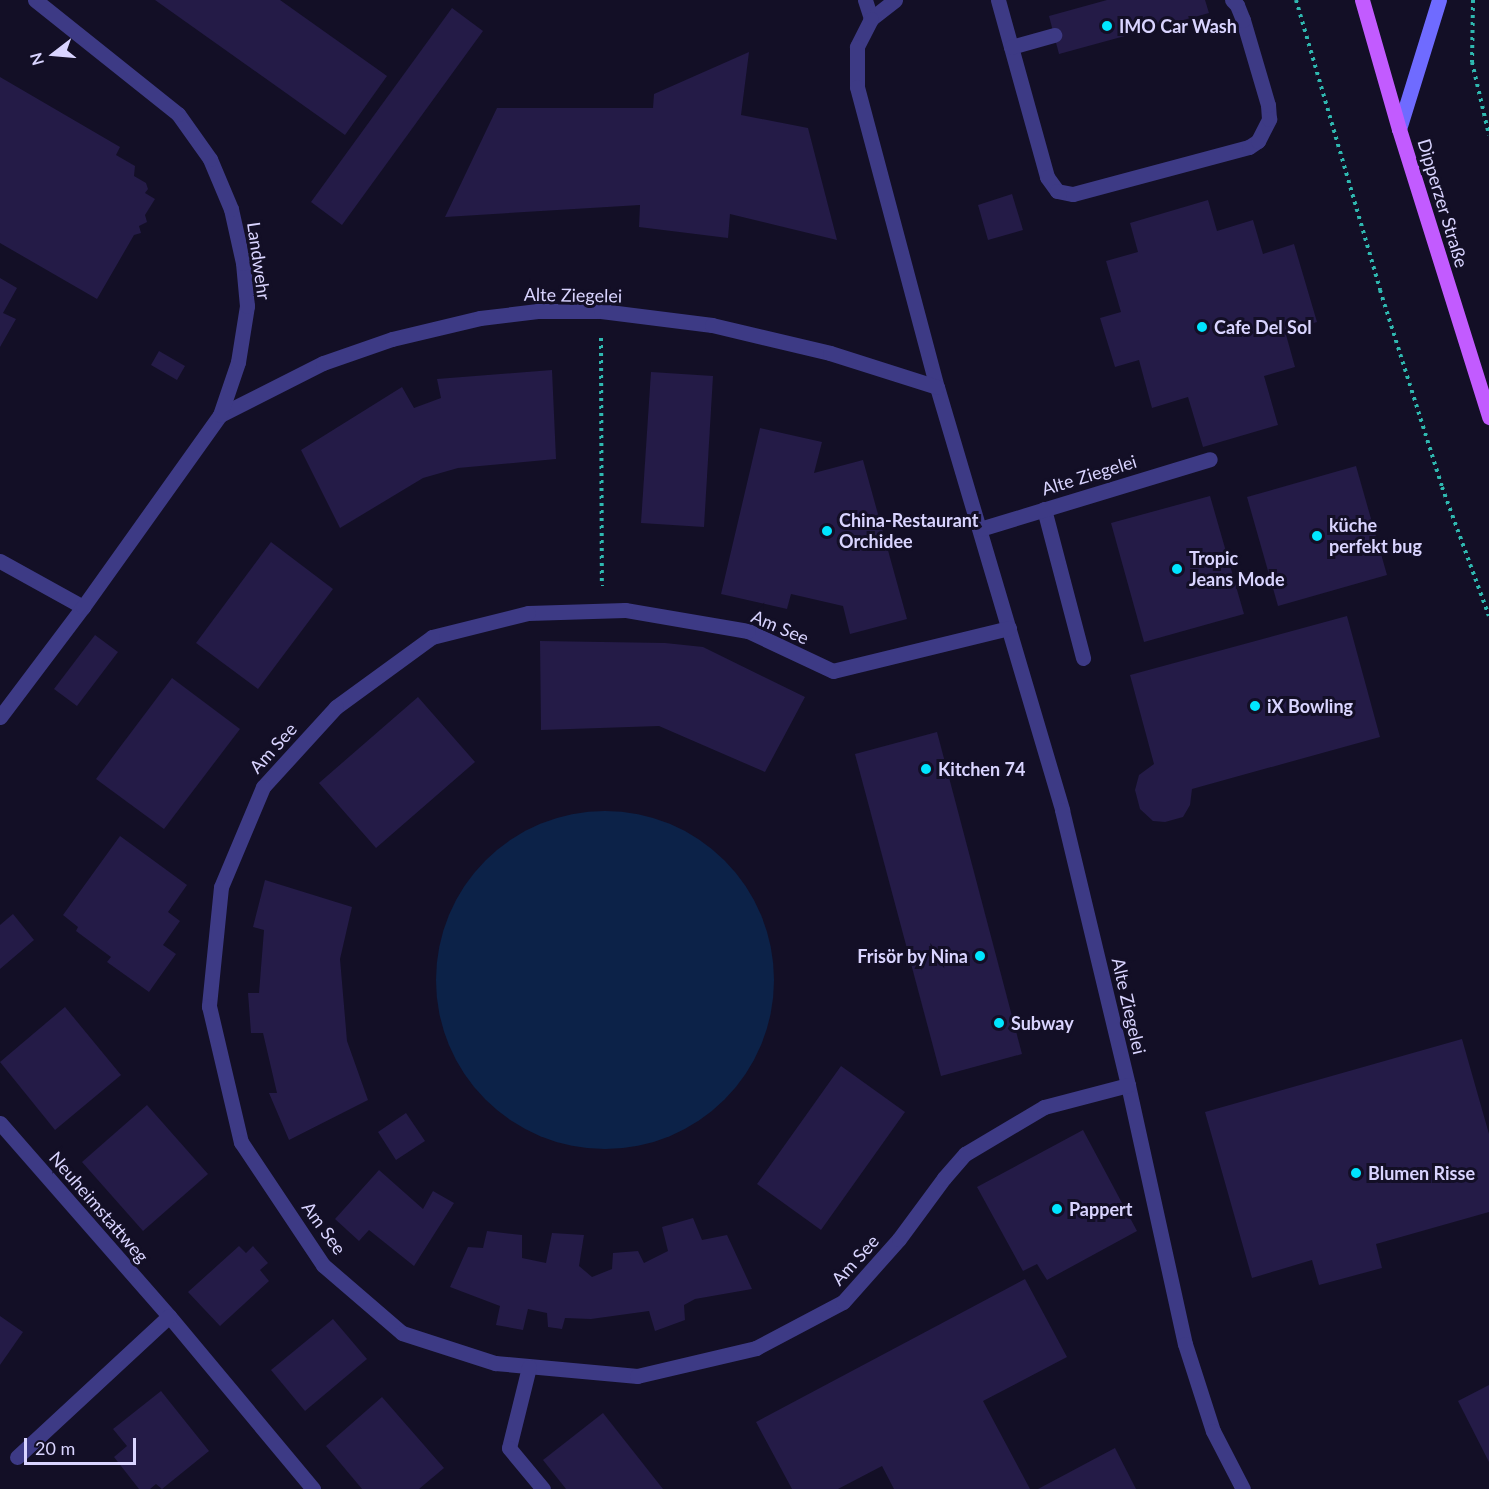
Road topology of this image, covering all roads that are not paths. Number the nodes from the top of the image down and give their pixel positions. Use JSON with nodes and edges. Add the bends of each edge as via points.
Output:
{"nodes":[{"id":1,"x":35,"y":0,"type":"edge"},
{"id":2,"x":865,"y":0,"type":"edge"},
{"id":3,"x":895,"y":0,"type":"edge"},
{"id":4,"x":998,"y":0,"type":"edge"},
{"id":5,"x":1232,"y":0,"type":"edge"},
{"id":6,"x":1362,"y":0,"type":"edge"},
{"id":7,"x":1439,"y":0,"type":"edge"},
{"id":8,"x":871,"y":19,"type":"junction"},
{"id":9,"x":1054,"y":35,"type":"dead end"},
{"id":10,"x":1011,"y":47,"type":"junction"},
{"id":11,"x":1399,"y":129,"type":"junction"},
{"id":12,"x":937,"y":387,"type":"junction"},
{"id":13,"x":220,"y":416,"type":"junction"},
{"id":14,"x":1489,"y":417,"type":"edge"},
{"id":15,"x":1210,"y":459,"type":"dead end"},
{"id":16,"x":1044,"y":509,"type":"junction"},
{"id":17,"x":980,"y":529,"type":"junction"},
{"id":18,"x":0,"y":561,"type":"edge"},
{"id":19,"x":83,"y":606,"type":"junction"},
{"id":20,"x":1009,"y":628,"type":"junction"},
{"id":21,"x":1083,"y":658,"type":"dead end"},
{"id":22,"x":0,"y":717,"type":"edge"},
{"id":23,"x":1128,"y":1085,"type":"junction"},
{"id":24,"x":0,"y":1123,"type":"edge"},
{"id":25,"x":169,"y":1316,"type":"junction"},
{"id":26,"x":530,"y":1367,"type":"junction"},
{"id":27,"x":17,"y":1457,"type":"dead end"},
{"id":28,"x":313,"y":1489,"type":"edge"},
{"id":29,"x":543,"y":1489,"type":"edge"},
{"id":30,"x":1243,"y":1489,"type":"edge"}],
"edges":[{"from":1,"to":13,"type":"street","name":"Landwehr","via":[[178,114],[210,159],[231,209],[243,263],[247,306],[238,362]]},
{"from":2,"to":8,"type":"street"},
{"from":3,"to":8,"type":"street","name":"Alte Ziegelei"},
{"from":4,"to":10,"type":"street"},
{"from":5,"to":10,"type":"street","via":[[1238,5],[1268,105],[1269,118],[1258,141],[1249,147],[1073,194],[1057,191],[1047,177]]},
{"from":6,"to":11,"type":"main road","name":"Dipperzer Straße"},
{"from":7,"to":11,"type":"main road"},
{"from":8,"to":12,"type":"street","name":"Alte Ziegelei","via":[[857,47],[857,87]]},
{"from":9,"to":10,"type":"street"},
{"from":11,"to":14,"type":"main road","name":"Dipperzer Straße"},
{"from":12,"to":13,"type":"street","name":"Alte Ziegelei","via":[[831,353],[712,325],[601,311],[538,311],[480,318],[392,339],[323,363]]},
{"from":12,"to":17,"type":"street","name":"Alte Ziegelei"},
{"from":13,"to":19,"type":"street","name":"Landwehr"},
{"from":15,"to":16,"type":"street","name":"Alte Ziegelei"},
{"from":16,"to":17,"type":"street","name":"Alte Ziegelei"},
{"from":16,"to":21,"type":"street"},
{"from":17,"to":20,"type":"street","name":"Alte Ziegelei"},
{"from":18,"to":19,"type":"street"},
{"from":19,"to":22,"type":"street","name":"Landwehr"},
{"from":20,"to":23,"type":"street","name":"Alte Ziegelei","via":[[1062,810]]},
{"from":20,"to":26,"type":"street","name":"Am See","via":[[833,672],[748,631],[626,610],[528,613],[432,637],[336,707],[263,787],[221,887],[209,1006],[241,1142],[323,1265],[402,1333],[495,1363]]},
{"from":23,"to":26,"type":"street","name":"Am See","via":[[1044,1107],[965,1154],[899,1239],[843,1302],[756,1348],[637,1376]]},
{"from":23,"to":30,"type":"street","name":"Alte Ziegelei","via":[[1185,1344],[1214,1431]]},
{"from":24,"to":25,"type":"street","name":"Neuheimstattweg"},
{"from":25,"to":27,"type":"street"},
{"from":25,"to":28,"type":"street","name":"Neuheimstattweg"},
{"from":26,"to":29,"type":"street","via":[[509,1448]]}]}
